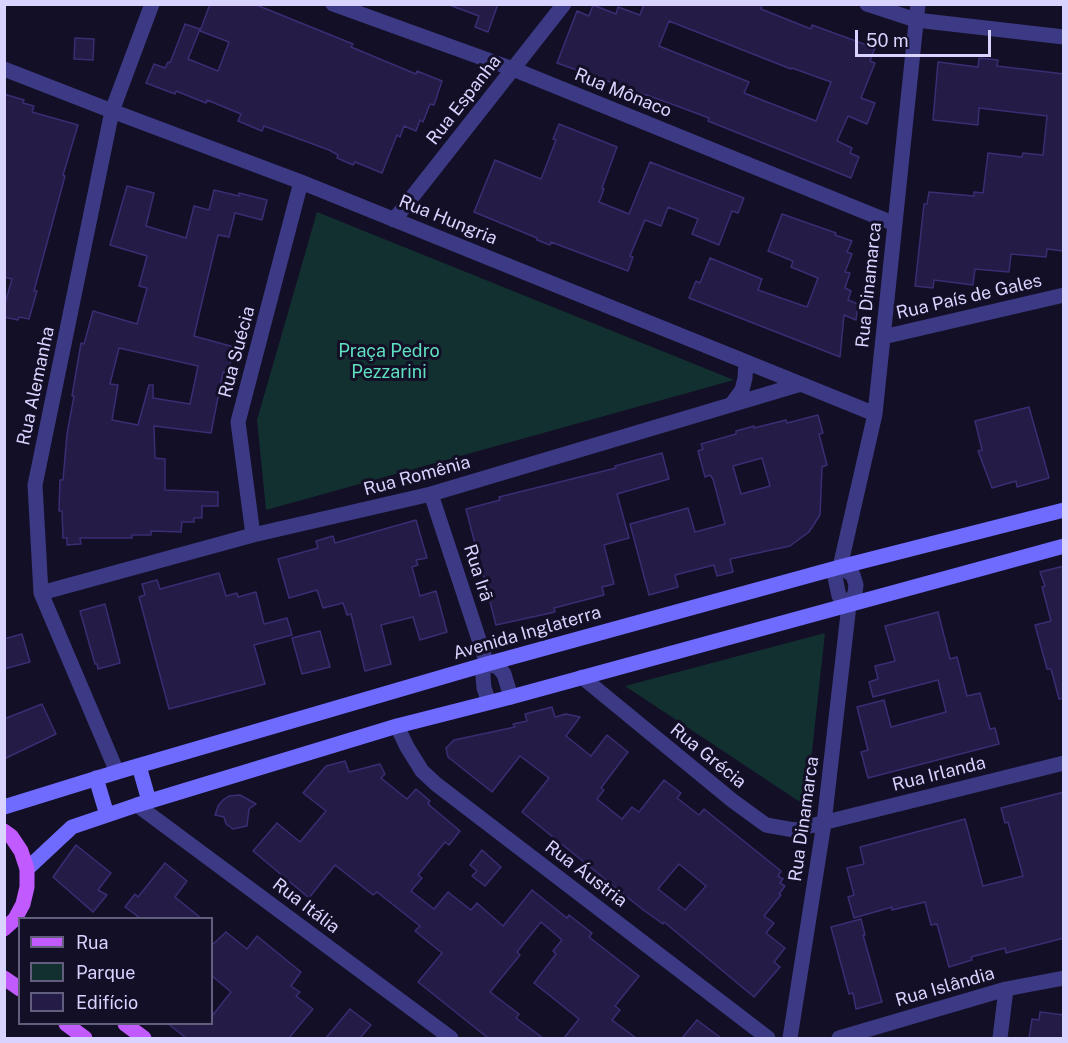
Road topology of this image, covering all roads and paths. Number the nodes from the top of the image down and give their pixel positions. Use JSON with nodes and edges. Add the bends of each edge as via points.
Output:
{"nodes":[{"id":1,"x":152,"y":4,"type":"edge"},
{"id":2,"x":333,"y":4,"type":"edge"},
{"id":3,"x":564,"y":4,"type":"edge"},
{"id":4,"x":867,"y":4,"type":"edge"},
{"id":5,"x":917,"y":12,"type":"edge"},
{"id":6,"x":1064,"y":37,"type":"edge"},
{"id":7,"x":4,"y":69,"type":"edge"},
{"id":8,"x":513,"y":69,"type":"junction"},
{"id":9,"x":112,"y":111,"type":"junction"},
{"id":10,"x":301,"y":182,"type":"junction"},
{"id":11,"x":394,"y":220,"type":"junction"},
{"id":12,"x":895,"y":224,"type":"junction"},
{"id":13,"x":1064,"y":295,"type":"edge"},
{"id":14,"x":883,"y":337,"type":"junction"},
{"id":15,"x":746,"y":362,"type":"junction"},
{"id":16,"x":801,"y":384,"type":"junction"},
{"id":17,"x":731,"y":405,"type":"junction"},
{"id":18,"x":875,"y":414,"type":"junction"},
{"id":19,"x":431,"y":494,"type":"junction"},
{"id":20,"x":1064,"y":510,"type":"edge"},
{"id":21,"x":253,"y":535,"type":"junction"},
{"id":22,"x":1064,"y":546,"type":"edge"},
{"id":23,"x":840,"y":567,"type":"junction"},
{"id":24,"x":41,"y":593,"type":"junction"},
{"id":25,"x":849,"y":604,"type":"junction"},
{"id":26,"x":487,"y":664,"type":"junction"},
{"id":27,"x":582,"y":677,"type":"junction"},
{"id":28,"x":511,"y":697,"type":"junction"},
{"id":29,"x":489,"y":702,"type":"junction"},
{"id":30,"x":397,"y":726,"type":"junction"},
{"id":31,"x":1064,"y":763,"type":"edge"},
{"id":32,"x":139,"y":765,"type":"junction"},
{"id":33,"x":117,"y":772,"type":"junction"},
{"id":34,"x":96,"y":778,"type":"junction"},
{"id":35,"x":143,"y":803,"type":"junction"},
{"id":36,"x":4,"y":807,"type":"edge"},
{"id":37,"x":107,"y":815,"type":"junction"},
{"id":38,"x":824,"y":823,"type":"junction"},
{"id":39,"x":4,"y":831,"type":"edge"},
{"id":40,"x":27,"y":869,"type":"junction"},
{"id":41,"x":13,"y":924,"type":"edge"},
{"id":42,"x":4,"y":978,"type":"edge"},
{"id":43,"x":1064,"y":978,"type":"edge"},
{"id":44,"x":18,"y":988,"type":"edge"},
{"id":45,"x":1006,"y":989,"type":"junction"},
{"id":46,"x":69,"y":1025,"type":"edge"},
{"id":47,"x":128,"y":1025,"type":"edge"},
{"id":48,"x":85,"y":1038,"type":"edge"},
{"id":49,"x":144,"y":1038,"type":"edge"},
{"id":50,"x":451,"y":1038,"type":"edge"},
{"id":51,"x":768,"y":1038,"type":"edge"},
{"id":52,"x":790,"y":1038,"type":"edge"},
{"id":53,"x":839,"y":1038,"type":"edge"},
{"id":54,"x":1000,"y":1038,"type":"edge"}],
"edges":[{"from":1,"to":9,"type":"street","name":"Rua Alemanha"},
{"from":2,"to":8,"type":"street","name":"Rua Mônaco"},
{"from":3,"to":8,"type":"street","name":"Rua Espanha"},
{"from":4,"to":5,"type":"street"},
{"from":5,"to":6,"type":"street"},
{"from":5,"to":12,"type":"street","name":"Rua Dinamarca"},
{"from":7,"to":9,"type":"street","name":"Rua Hungria"},
{"from":8,"to":11,"type":"street","name":"Rua Espanha"},
{"from":8,"to":12,"type":"street","name":"Rua Mônaco"},
{"from":9,"to":10,"type":"street","name":"Rua Hungria"},
{"from":9,"to":24,"type":"street","name":"Rua Alemanha","via":[[35,485]]},
{"from":10,"to":11,"type":"street","name":"Rua Hungria"},
{"from":10,"to":21,"type":"street","name":"Rua Suécia","via":[[238,422]]},
{"from":11,"to":15,"type":"street","name":"Rua Hungria"},
{"from":12,"to":14,"type":"street","name":"Rua Dinamarca"},
{"from":13,"to":14,"type":"street","name":"Rua País de Gales"},
{"from":14,"to":18,"type":"street","name":"Rua Dinamarca"},
{"from":15,"to":16,"type":"street","name":"Rua Hungria"},
{"from":15,"to":17,"type":"street","via":[[742,390]]},
{"from":16,"to":17,"type":"street","name":"Rua Romênia"},
{"from":16,"to":18,"type":"street","name":"Rua Hungria"},
{"from":17,"to":19,"type":"street","name":"Rua Romênia"},
{"from":18,"to":23,"type":"street","name":"Rua Dinamarca"},
{"from":19,"to":21,"type":"street","name":"Rua Romênia"},
{"from":19,"to":26,"type":"street","name":"Rua Irã"},
{"from":20,"to":23,"type":"main road","name":"Avenida Inglaterra"},
{"from":21,"to":24,"type":"street","name":"Rua Romênia"},
{"from":22,"to":25,"type":"main road"},
{"from":23,"to":25,"type":"street","name":"Rua Dinamarca","via":[[836,587],[839,597]]},
{"from":23,"to":26,"type":"main road","name":"Avenida Inglaterra"},
{"from":24,"to":33,"type":"street","name":"Rua Alemanha"},
{"from":25,"to":27,"type":"main road"},
{"from":25,"to":38,"type":"street","name":"Rua Dinamarca"},
{"from":26,"to":28,"type":"street","via":[[504,674]]},
{"from":26,"to":29,"type":"street","via":[[483,676]]},
{"from":26,"to":32,"type":"main road","name":"Avenida Inglaterra"},
{"from":27,"to":28,"type":"main road"},
{"from":27,"to":38,"type":"street","name":"Rua Grécia","via":[[766,825],[794,830]]},
{"from":28,"to":29,"type":"main road"},
{"from":29,"to":30,"type":"main road"},
{"from":30,"to":35,"type":"main road"},
{"from":30,"to":51,"type":"street","name":"Rua Áustria","via":[[422,771],[436,784]]},
{"from":31,"to":38,"type":"street","name":"Rua Irlanda"},
{"from":32,"to":33,"type":"main road","name":"Avenida Inglaterra"},
{"from":32,"to":35,"type":"main road"},
{"from":33,"to":34,"type":"main road","name":"Avenida Inglaterra"},
{"from":34,"to":36,"type":"main road","name":"Avenida Inglaterra"},
{"from":34,"to":37,"type":"main road"},
{"from":35,"to":37,"type":"main road"},
{"from":35,"to":50,"type":"street","name":"Rua Itália"},
{"from":37,"to":40,"type":"main road","via":[[72,827]]},
{"from":38,"to":52,"type":"street","name":"Rua Dinamarca"},
{"from":39,"to":40,"type":"main road","via":[[21,852]]},
{"from":40,"to":41,"type":"main road","via":[[23,904]]},
{"from":42,"to":44,"type":"main road"},
{"from":43,"to":45,"type":"street","name":"Rua Islândia"},
{"from":45,"to":53,"type":"street","name":"Rua Islândia"},
{"from":45,"to":54,"type":"street"},
{"from":46,"to":48,"type":"main road"},
{"from":47,"to":49,"type":"main road"}]}
